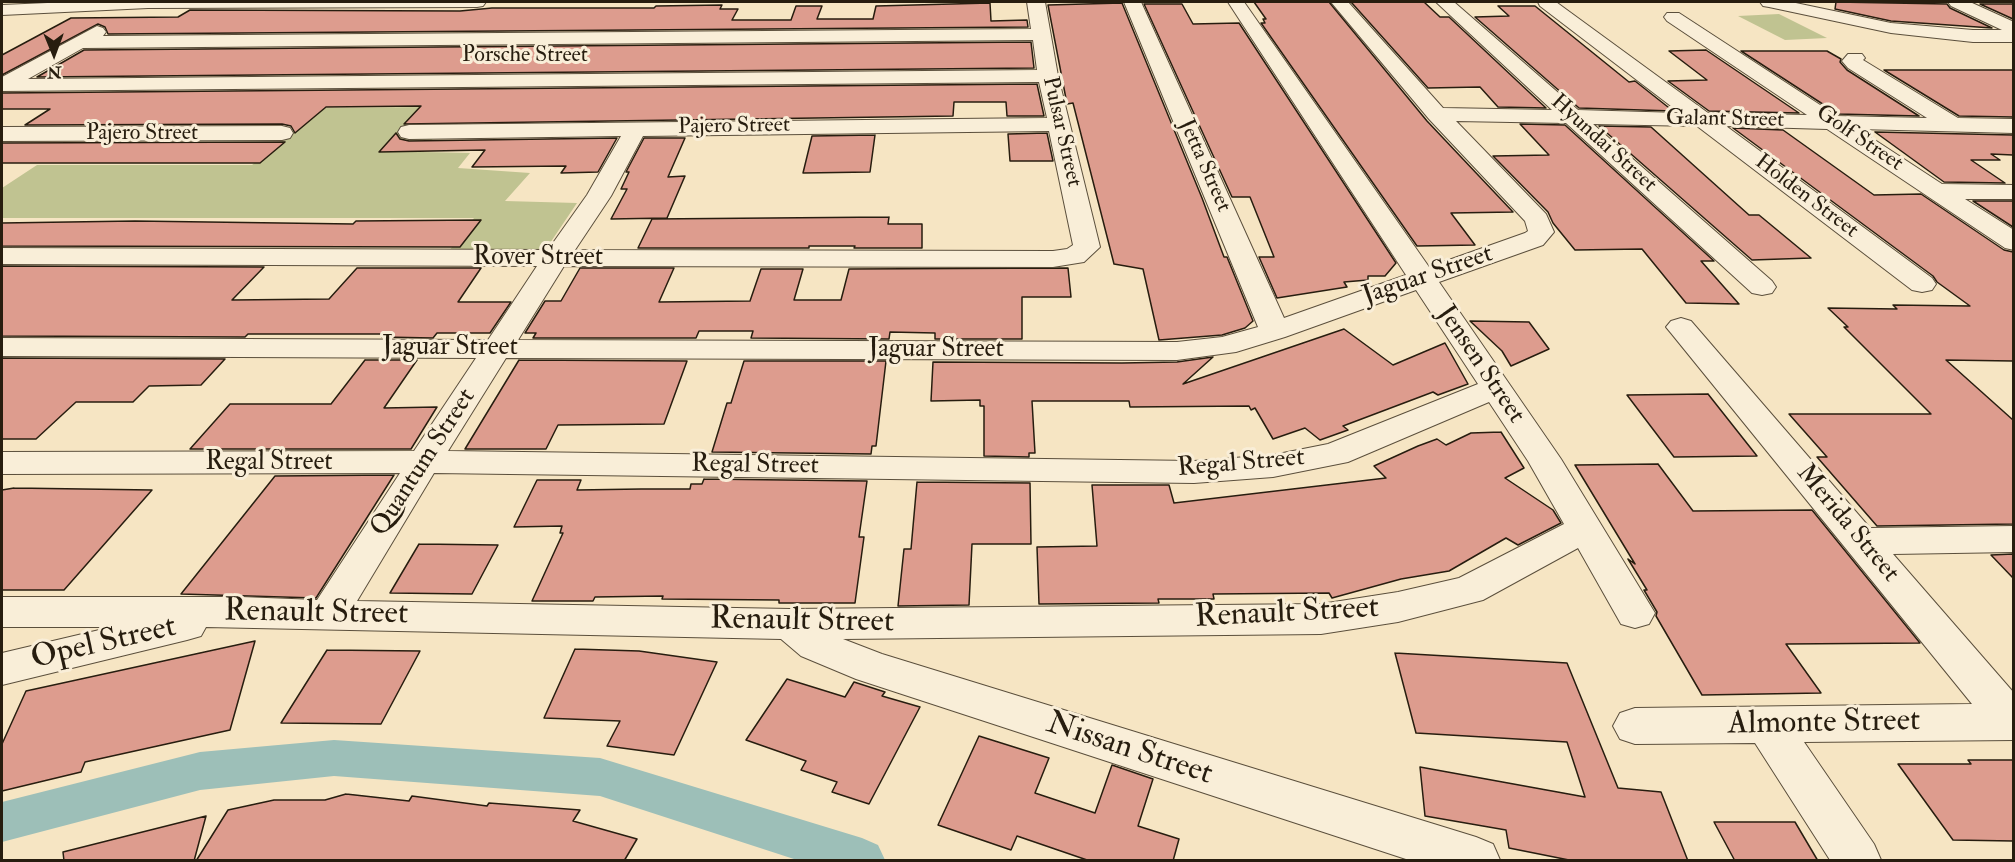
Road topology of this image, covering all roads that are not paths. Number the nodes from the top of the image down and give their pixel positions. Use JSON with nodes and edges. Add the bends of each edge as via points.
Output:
{"nodes":[{"id":1,"x":149,"y":2,"type":"edge"},
{"id":2,"x":477,"y":2,"type":"edge"},
{"id":3,"x":1036,"y":2,"type":"edge"},
{"id":4,"x":1132,"y":2,"type":"edge"},
{"id":5,"x":1236,"y":2,"type":"edge"},
{"id":6,"x":1339,"y":2,"type":"edge"},
{"id":7,"x":1444,"y":2,"type":"edge"},
{"id":8,"x":1546,"y":2,"type":"edge"},
{"id":9,"x":1769,"y":2,"type":"edge"},
{"id":10,"x":1958,"y":2,"type":"edge"},
{"id":11,"x":34,"y":8,"type":"junction"},
{"id":12,"x":2,"y":10,"type":"edge"},
{"id":13,"x":1673,"y":17,"type":"dead end"},
{"id":14,"x":2,"y":24,"type":"edge"},
{"id":15,"x":2013,"y":29,"type":"edge"},
{"id":16,"x":1041,"y":34,"type":"junction"},
{"id":17,"x":2013,"y":36,"type":"edge"},
{"id":18,"x":79,"y":42,"type":"junction"},
{"id":19,"x":1855,"y":58,"type":"dead end"},
{"id":20,"x":1048,"y":76,"type":"junction"},
{"id":21,"x":2,"y":85,"type":"edge"},
{"id":22,"x":1437,"y":114,"type":"junction"},
{"id":23,"x":1574,"y":117,"type":"junction"},
{"id":24,"x":1703,"y":120,"type":"junction"},
{"id":25,"x":1833,"y":122,"type":"junction"},
{"id":26,"x":1060,"y":124,"type":"junction"},
{"id":27,"x":1954,"y":125,"type":"junction"},
{"id":28,"x":2013,"y":126,"type":"edge"},
{"id":29,"x":636,"y":129,"type":"junction"},
{"id":30,"x":409,"y":132,"type":"dead end"},
{"id":31,"x":282,"y":133,"type":"dead end"},
{"id":32,"x":2,"y":134,"type":"edge"},
{"id":33,"x":1936,"y":191,"type":"junction"},
{"id":34,"x":2013,"y":192,"type":"edge"},
{"id":35,"x":2013,"y":242,"type":"edge"},
{"id":36,"x":2,"y":255,"type":"edge"},
{"id":37,"x":1075,"y":256,"type":"joint"},
{"id":38,"x":555,"y":259,"type":"junction"},
{"id":39,"x":1421,"y":278,"type":"junction"},
{"id":40,"x":1922,"y":284,"type":"dead end"},
{"id":41,"x":1762,"y":287,"type":"dead end"},
{"id":42,"x":1682,"y":327,"type":"dead end"},
{"id":43,"x":1275,"y":331,"type":"junction"},
{"id":44,"x":2,"y":347,"type":"edge"},
{"id":45,"x":499,"y":348,"type":"junction"},
{"id":46,"x":1495,"y":388,"type":"junction"},
{"id":47,"x":423,"y":462,"type":"junction"},
{"id":48,"x":2,"y":463,"type":"edge"},
{"id":49,"x":1584,"y":529,"type":"junction"},
{"id":50,"x":2013,"y":539,"type":"edge"},
{"id":51,"x":1862,"y":541,"type":"junction"},
{"id":52,"x":2,"y":612,"type":"edge"},
{"id":53,"x":241,"y":612,"type":"junction"},
{"id":54,"x":1635,"y":613,"type":"dead end"},
{"id":55,"x":328,"y":616,"type":"junction"},
{"id":56,"x":790,"y":624,"type":"junction"},
{"id":57,"x":2,"y":669,"type":"edge"},
{"id":58,"x":2013,"y":722,"type":"edge"},
{"id":59,"x":1767,"y":725,"type":"junction"},
{"id":60,"x":1635,"y":726,"type":"dead end"},
{"id":61,"x":1476,"y":861,"type":"edge"},
{"id":62,"x":1857,"y":861,"type":"edge"}],
"edges":[{"from":1,"to":2,"type":"street"},
{"from":1,"to":11,"type":"street"},
{"from":1,"to":18,"type":"street"},
{"from":3,"to":16,"type":"street","name":"Pulsar Street"},
{"from":4,"to":43,"type":"street","name":"Jetta Street"},
{"from":5,"to":39,"type":"street","name":"Jensen Street"},
{"from":6,"to":22,"type":"street","name":"Jaguar Street"},
{"from":7,"to":23,"type":"street","name":"Hyundai Street"},
{"from":8,"to":24,"type":"street","name":"Holden Street"},
{"from":9,"to":17,"type":"street","via":[[1891,28]]},
{"from":10,"to":15,"type":"street"},
{"from":11,"to":12,"type":"street"},
{"from":11,"to":14,"type":"street"},
{"from":13,"to":25,"type":"street","name":"Golf Street"},
{"from":16,"to":18,"type":"street"},
{"from":16,"to":20,"type":"street","name":"Pulsar Street"},
{"from":18,"to":21,"type":"street"},
{"from":19,"to":27,"type":"street","via":[[1855,64]]},
{"from":20,"to":21,"type":"street","name":"Porsche Street"},
{"from":20,"to":26,"type":"street","name":"Pulsar Street"},
{"from":22,"to":23,"type":"street","name":"Galant Street"},
{"from":22,"to":39,"type":"street","name":"Jaguar Street","via":[[1537,219],[1541,232],[1534,239]]},
{"from":23,"to":24,"type":"street","name":"Galant Street"},
{"from":23,"to":41,"type":"street","name":"Hyundai Street"},
{"from":24,"to":25,"type":"street","name":"Galant Street"},
{"from":24,"to":40,"type":"street","name":"Holden Street"},
{"from":25,"to":27,"type":"street","name":"Galant Street"},
{"from":25,"to":33,"type":"street","name":"Golf Street"},
{"from":26,"to":29,"type":"street","name":"Pajero Street"},
{"from":26,"to":37,"type":"street","name":"Pulsar Street","via":[[1086,247]]},
{"from":27,"to":28,"type":"street","name":"Galant Street"},
{"from":29,"to":30,"type":"street","name":"Pajero Street"},
{"from":29,"to":38,"type":"street","name":"Quantum Street","via":[[599,196]]},
{"from":31,"to":32,"type":"street","name":"Pajero Street"},
{"from":33,"to":34,"type":"street"},
{"from":33,"to":35,"type":"street","name":"Golf Street"},
{"from":36,"to":38,"type":"street","name":"Rover Street"},
{"from":37,"to":38,"type":"street","name":"Rover Street"},
{"from":38,"to":45,"type":"street","name":"Quantum Street"},
{"from":39,"to":43,"type":"street","name":"Jaguar Street"},
{"from":39,"to":46,"type":"street","name":"Jensen Street"},
{"from":42,"to":51,"type":"street","name":"Merida Street"},
{"from":43,"to":45,"type":"street","name":"Jaguar Street","via":[[1226,345],[1177,351]]},
{"from":44,"to":45,"type":"street","name":"Jaguar Street"},
{"from":45,"to":47,"type":"street","name":"Quantum Street"},
{"from":46,"to":47,"type":"street","name":"Regal Street","via":[[1336,454],[1273,466],[1205,471]]},
{"from":46,"to":49,"type":"street","name":"Jensen Street","via":[[1544,459]]},
{"from":47,"to":48,"type":"street","name":"Regal Street"},
{"from":47,"to":55,"type":"street","name":"Quantum Street"},
{"from":49,"to":54,"type":"street","name":"Jensen Street"},
{"from":49,"to":56,"type":"street","name":"Renault Street","via":[[1469,590],[1398,608],[1321,619]]},
{"from":50,"to":51,"type":"street"},
{"from":51,"to":58,"type":"street","name":"Merida Street"},
{"from":52,"to":53,"type":"street","name":"Renault Street"},
{"from":53,"to":55,"type":"street","name":"Renault Street"},
{"from":53,"to":57,"type":"street","name":"Opel Street"},
{"from":55,"to":56,"type":"street","name":"Renault Street"},
{"from":56,"to":61,"type":"street","name":"Nissan Street","via":[[815,645],[871,667]]},
{"from":58,"to":59,"type":"street","name":"Almonte Street"},
{"from":59,"to":60,"type":"street","name":"Almonte Street"},
{"from":59,"to":62,"type":"street"}]}
